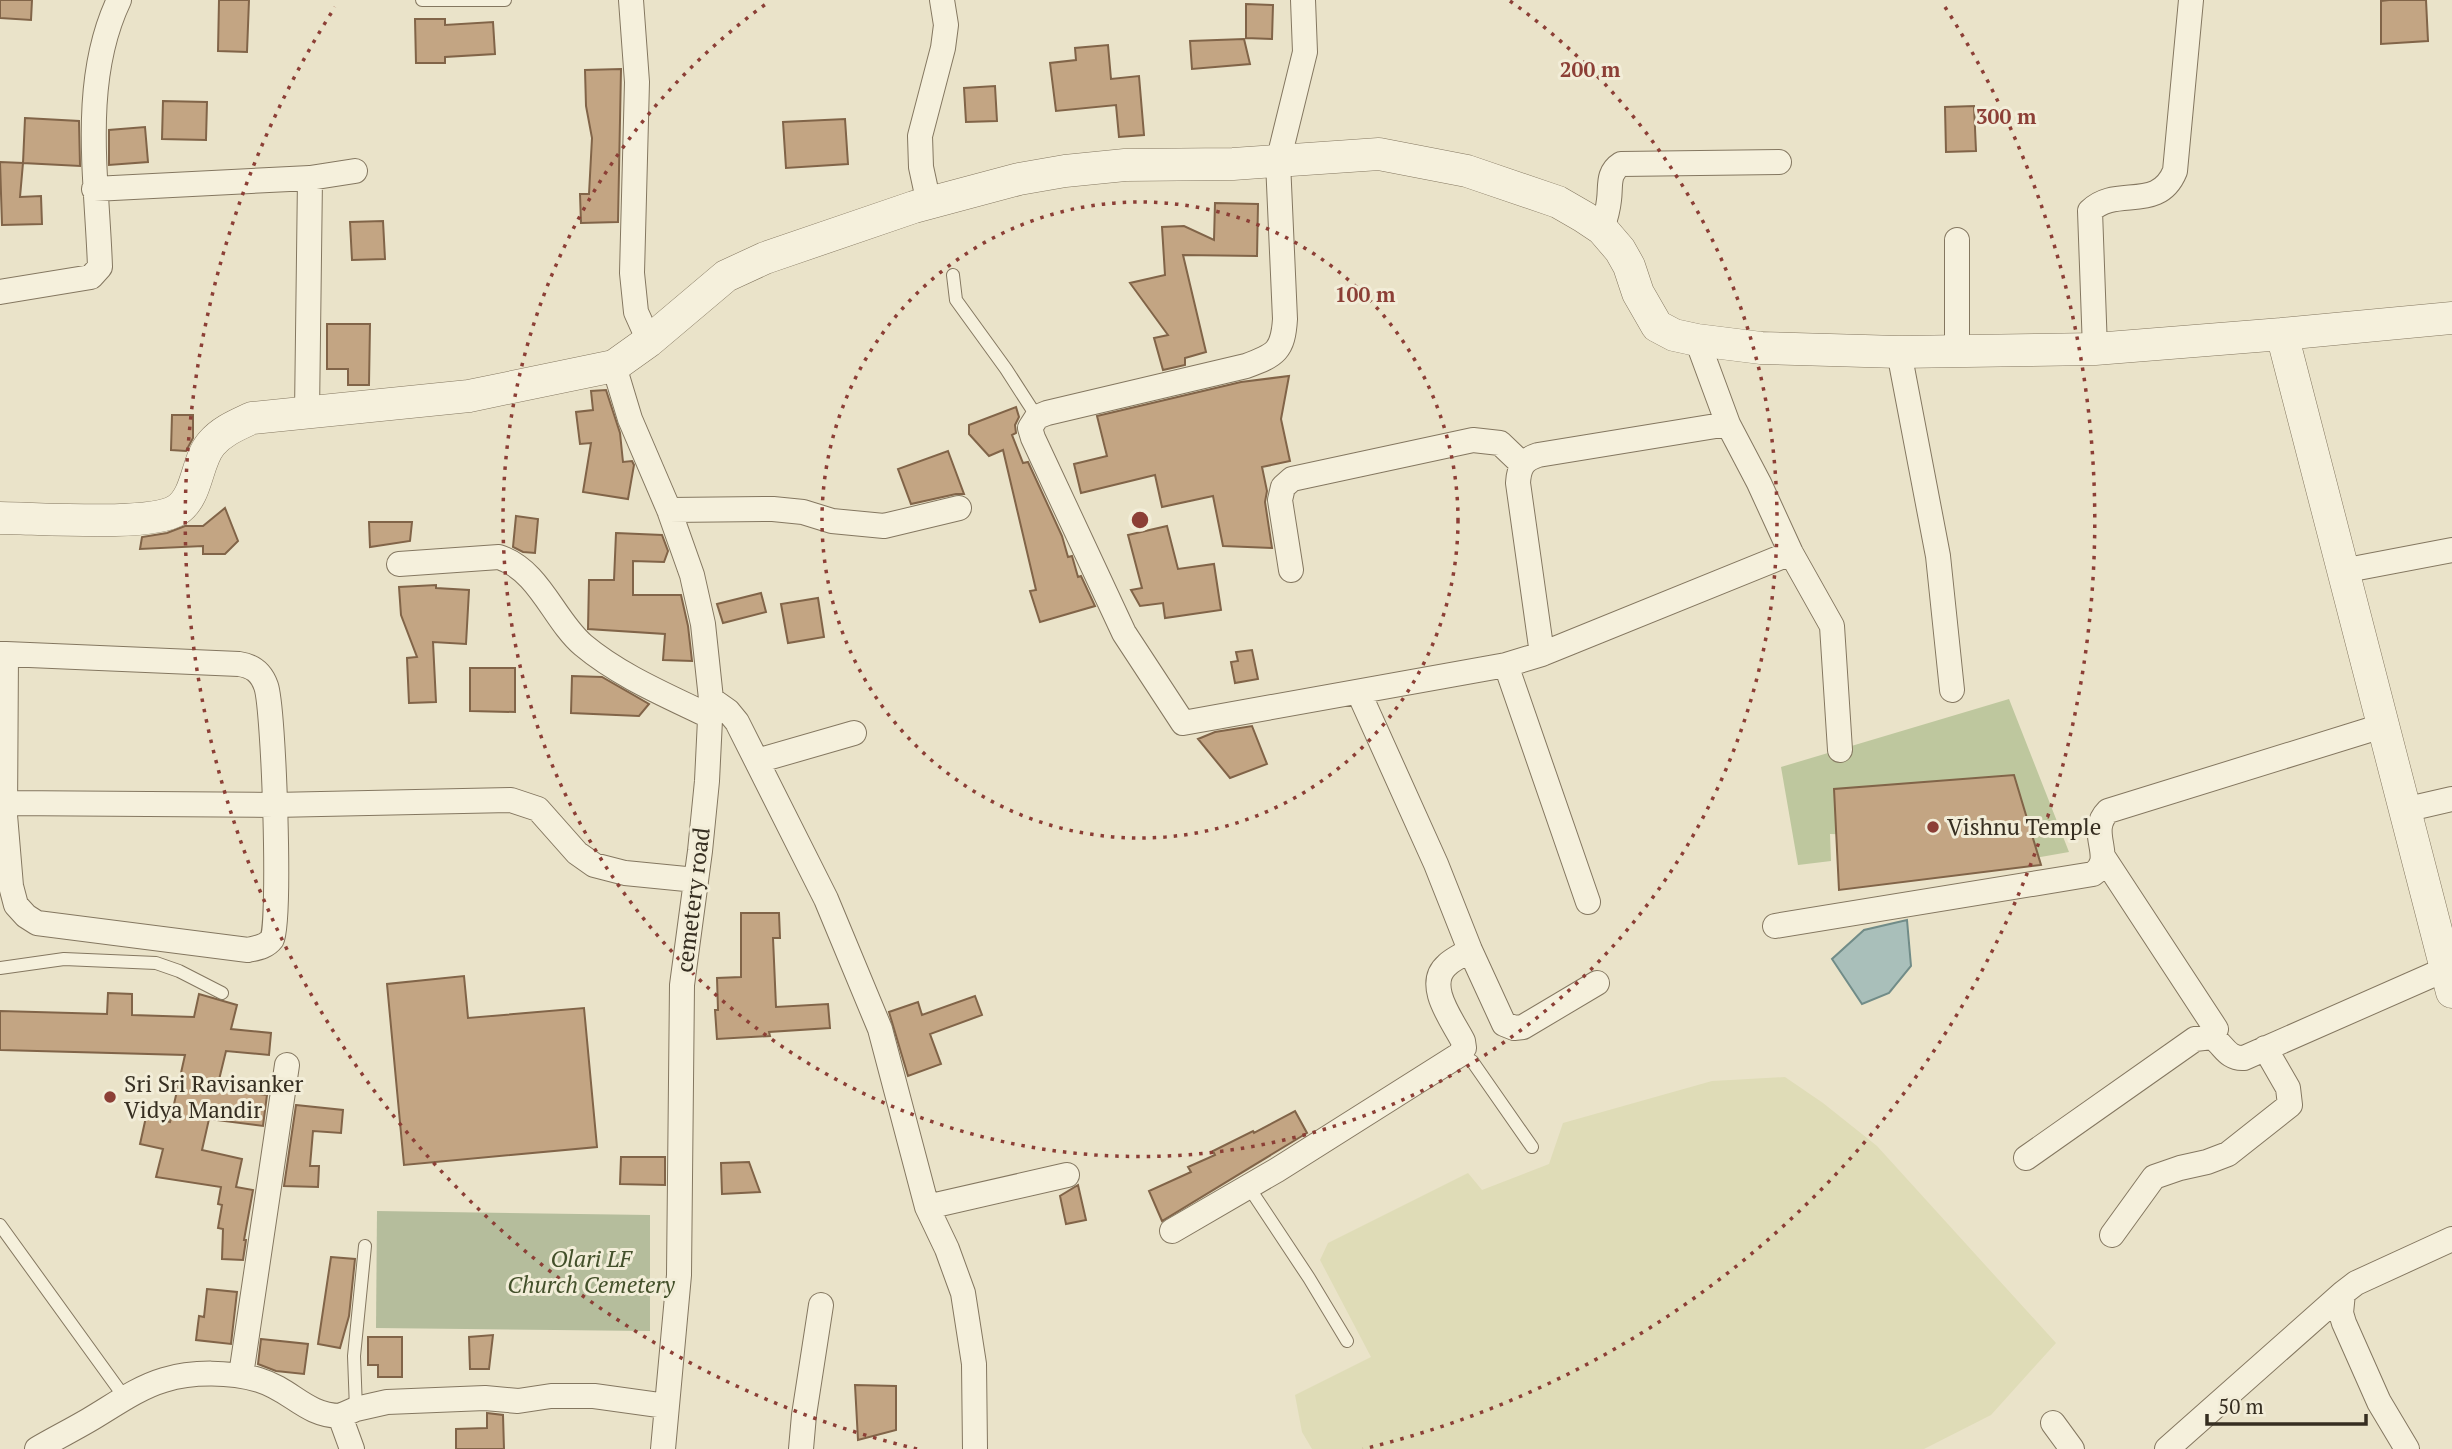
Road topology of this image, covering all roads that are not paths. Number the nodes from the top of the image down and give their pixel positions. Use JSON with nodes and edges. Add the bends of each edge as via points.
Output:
{"nodes":[{"id":1,"x":119,"y":0,"type":"edge"},
{"id":2,"x":422,"y":0,"type":"edge"},
{"id":3,"x":505,"y":0,"type":"edge"},
{"id":4,"x":631,"y":0,"type":"edge"},
{"id":5,"x":942,"y":0,"type":"edge"},
{"id":6,"x":1303,"y":0,"type":"edge"},
{"id":7,"x":2191,"y":0,"type":"edge"},
{"id":8,"x":1278,"y":162,"type":"junction"},
{"id":9,"x":1779,"y":162,"type":"dead end"},
{"id":10,"x":355,"y":171,"type":"dead end"},
{"id":11,"x":310,"y":178,"type":"junction"},
{"id":12,"x":94,"y":189,"type":"junction"},
{"id":13,"x":929,"y":204,"type":"junction"},
{"id":14,"x":1602,"y":229,"type":"junction"},
{"id":15,"x":1957,"y":240,"type":"dead end"},
{"id":16,"x":953,"y":275,"type":"dead end"},
{"id":17,"x":0,"y":292,"type":"edge"},
{"id":18,"x":2452,"y":318,"type":"edge"},
{"id":19,"x":2282,"y":334,"type":"junction"},
{"id":20,"x":1697,"y":340,"type":"junction"},
{"id":21,"x":649,"y":341,"type":"junction"},
{"id":22,"x":2095,"y":349,"type":"junction"},
{"id":23,"x":1957,"y":351,"type":"junction"},
{"id":24,"x":1899,"y":352,"type":"junction"},
{"id":25,"x":614,"y":366,"type":"junction"},
{"id":26,"x":307,"y":413,"type":"junction"},
{"id":27,"x":1037,"y":417,"type":"junction"},
{"id":28,"x":1728,"y":424,"type":"junction"},
{"id":29,"x":1522,"y":464,"type":"junction"},
{"id":30,"x":959,"y":508,"type":"dead end"},
{"id":31,"x":669,"y":510,"type":"junction"},
{"id":32,"x":0,"y":518,"type":"edge"},
{"id":33,"x":2452,"y":550,"type":"edge"},
{"id":34,"x":1791,"y":553,"type":"junction"},
{"id":35,"x":399,"y":564,"type":"dead end"},
{"id":36,"x":1292,"y":570,"type":"dead end"},
{"id":37,"x":2342,"y":571,"type":"junction"},
{"id":38,"x":3,"y":654,"type":"edge"},
{"id":39,"x":1542,"y":654,"type":"junction"},
{"id":40,"x":1506,"y":665,"type":"junction"},
{"id":41,"x":1952,"y":690,"type":"dead end"},
{"id":42,"x":1359,"y":693,"type":"junction"},
{"id":43,"x":710,"y":708,"type":"junction"},
{"id":44,"x":2382,"y":726,"type":"junction"},
{"id":45,"x":854,"y":733,"type":"dead end"},
{"id":46,"x":1840,"y":750,"type":"dead end"},
{"id":47,"x":757,"y":761,"type":"junction"},
{"id":48,"x":2452,"y":799,"type":"edge"},
{"id":49,"x":274,"y":805,"type":"junction"},
{"id":50,"x":2404,"y":810,"type":"junction"},
{"id":51,"x":4,"y":811,"type":"edge"},
{"id":52,"x":2104,"y":858,"type":"junction"},
{"id":53,"x":696,"y":880,"type":"junction"},
{"id":54,"x":1588,"y":902,"type":"dead end"},
{"id":55,"x":1775,"y":926,"type":"dead end"},
{"id":56,"x":1470,"y":950,"type":"junction"},
{"id":57,"x":0,"y":968,"type":"edge"},
{"id":58,"x":2449,"y":981,"type":"edge"},
{"id":59,"x":1597,"y":983,"type":"dead end"},
{"id":60,"x":222,"y":993,"type":"dead end"},
{"id":61,"x":2216,"y":1029,"type":"dead end"},
{"id":62,"x":2265,"y":1048,"type":"junction"},
{"id":63,"x":1459,"y":1055,"type":"junction"},
{"id":64,"x":287,"y":1065,"type":"dead end"},
{"id":65,"x":1532,"y":1147,"type":"dead end"},
{"id":66,"x":2026,"y":1157,"type":"dead end"},
{"id":67,"x":1067,"y":1175,"type":"dead end"},
{"id":68,"x":1248,"y":1186,"type":"junction"},
{"id":69,"x":927,"y":1207,"type":"junction"},
{"id":70,"x":0,"y":1225,"type":"edge"},
{"id":71,"x":1172,"y":1231,"type":"dead end"},
{"id":72,"x":2112,"y":1235,"type":"dead end"},
{"id":73,"x":2452,"y":1239,"type":"edge"},
{"id":74,"x":365,"y":1245,"type":"dead end"},
{"id":75,"x":2343,"y":1293,"type":"junction"},
{"id":76,"x":821,"y":1305,"type":"dead end"},
{"id":77,"x":1347,"y":1341,"type":"dead end"},
{"id":78,"x":241,"y":1376,"type":"junction"},
{"id":79,"x":125,"y":1398,"type":"junction"},
{"id":80,"x":666,"y":1406,"type":"junction"},
{"id":81,"x":348,"y":1413,"type":"junction"},
{"id":82,"x":2053,"y":1423,"type":"dead end"},
{"id":83,"x":37,"y":1449,"type":"edge"},
{"id":84,"x":352,"y":1449,"type":"edge"},
{"id":85,"x":663,"y":1449,"type":"edge"},
{"id":86,"x":801,"y":1449,"type":"edge"},
{"id":87,"x":975,"y":1449,"type":"edge"},
{"id":88,"x":2072,"y":1449,"type":"edge"},
{"id":89,"x":2167,"y":1449,"type":"edge"},
{"id":90,"x":2407,"y":1449,"type":"edge"}],
"edges":[{"from":1,"to":12,"type":"street","via":[[109,22],[96,82]]},
{"from":2,"to":3,"type":"lane"},
{"from":4,"to":21,"type":"street","via":[[637,82],[632,273],[636,312]]},
{"from":5,"to":13,"type":"street","via":[[943,48],[920,136]]},
{"from":6,"to":8,"type":"street","via":[[1305,52]]},
{"from":7,"to":22,"type":"street","via":[[2175,172],[2170,183],[2148,196],[2099,203],[2090,211]]},
{"from":8,"to":13,"type":"street","via":[[1065,171]]},
{"from":8,"to":14,"type":"street","via":[[1379,154],[1467,171],[1558,202]]},
{"from":8,"to":27,"type":"street","via":[[1285,319],[1278,350],[1247,366]]},
{"from":9,"to":14,"type":"street","via":[[1621,164],[1610,180]]},
{"from":10,"to":11,"type":"street"},
{"from":11,"to":12,"type":"street"},
{"from":11,"to":26,"type":"street"},
{"from":12,"to":17,"type":"street","via":[[97,273]]},
{"from":13,"to":21,"type":"street","via":[[765,258],[726,276]]},
{"from":14,"to":20,"type":"street","via":[[1620,250],[1657,326]]},
{"from":15,"to":23,"type":"street"},
{"from":16,"to":27,"type":"lane","via":[[956,300]]},
{"from":18,"to":19,"type":"street"},
{"from":19,"to":22,"type":"street"},
{"from":19,"to":37,"type":"street"},
{"from":20,"to":24,"type":"street","via":[[1761,348]]},
{"from":20,"to":28,"type":"street"},
{"from":21,"to":25,"type":"street"},
{"from":22,"to":23,"type":"street"},
{"from":23,"to":24,"type":"street"},
{"from":24,"to":41,"type":"street","via":[[1938,556]]},
{"from":25,"to":26,"type":"street","via":[[469,396]]},
{"from":25,"to":31,"type":"street","name":"cemetery road","via":[[630,419]]},
{"from":26,"to":32,"type":"street","via":[[252,418],[228,429],[210,445],[178,509],[158,517]]},
{"from":27,"to":42,"type":"street","via":[[1030,428],[1033,438],[1110,607],[1183,723]]},
{"from":28,"to":29,"type":"street","via":[[1538,455]]},
{"from":28,"to":34,"type":"street"},
{"from":29,"to":36,"type":"street","via":[[1500,443],[1473,440],[1292,479],[1283,487],[1280,500]]},
{"from":29,"to":39,"type":"street","via":[[1518,483]]},
{"from":30,"to":31,"type":"street","via":[[884,526],[773,509]]},
{"from":31,"to":43,"type":"street","name":"cemetery road","via":[[703,624]]},
{"from":33,"to":37,"type":"street"},
{"from":34,"to":39,"type":"street"},
{"from":34,"to":46,"type":"street","via":[[1832,626]]},
{"from":35,"to":43,"type":"street","via":[[499,557],[512,562],[525,571],[580,642],[601,660],[639,682]]},
{"from":37,"to":44,"type":"street"},
{"from":38,"to":49,"type":"street","via":[[250,666],[267,689]]},
{"from":38,"to":51,"type":"street"},
{"from":39,"to":40,"type":"street"},
{"from":40,"to":42,"type":"street"},
{"from":40,"to":54,"type":"street"},
{"from":42,"to":56,"type":"street"},
{"from":43,"to":47,"type":"street","via":[[729,711]]},
{"from":43,"to":53,"type":"street","name":"cemetery road"},
{"from":44,"to":50,"type":"street"},
{"from":44,"to":52,"type":"street","via":[[2108,811],[2098,830]]},
{"from":45,"to":47,"type":"street"},
{"from":47,"to":69,"type":"street","via":[[826,900],[880,1029]]},
{"from":48,"to":50,"type":"street"},
{"from":49,"to":51,"type":"street"},
{"from":49,"to":51,"type":"street","via":[[275,928],[262,947],[248,950],[37,923],[16,905]]},
{"from":49,"to":53,"type":"street","via":[[511,800],[538,809],[577,853],[594,865]]},
{"from":50,"to":58,"type":"street"},
{"from":52,"to":55,"type":"street","via":[[2101,869],[2093,874]]},
{"from":52,"to":61,"type":"street"},
{"from":53,"to":80,"type":"street","name":"cemetery road","via":[[682,985],[679,1275]]},
{"from":56,"to":59,"type":"street","via":[[1498,1014],[1504,1024],[1514,1028]]},
{"from":56,"to":63,"type":"street","via":[[1446,965],[1438,981],[1438,991],[1463,1041]]},
{"from":57,"to":60,"type":"lane","via":[[64,959],[156,962]]},
{"from":58,"to":62,"type":"street"},
{"from":62,"to":66,"type":"street","via":[[2236,1058],[2212,1037],[2195,1039]]},
{"from":62,"to":72,"type":"street","via":[[2288,1088],[2290,1105],[2228,1154],[2154,1177]]},
{"from":63,"to":65,"type":"lane","via":[[1472,1061]]},
{"from":63,"to":68,"type":"street"},
{"from":64,"to":78,"type":"street"},
{"from":67,"to":69,"type":"street"},
{"from":68,"to":71,"type":"street"},
{"from":68,"to":77,"type":"lane"},
{"from":69,"to":87,"type":"street","via":[[963,1293],[974,1364]]},
{"from":70,"to":79,"type":"lane"},
{"from":73,"to":75,"type":"street"},
{"from":74,"to":81,"type":"lane"},
{"from":75,"to":89,"type":"street"},
{"from":75,"to":90,"type":"street","via":[[2343,1323],[2379,1402]]},
{"from":76,"to":86,"type":"street"},
{"from":78,"to":79,"type":"street","via":[[188,1375],[163,1380]]},
{"from":78,"to":81,"type":"street","via":[[286,1391],[325,1416]]},
{"from":79,"to":83,"type":"street"},
{"from":80,"to":81,"type":"street","via":[[594,1396],[551,1396],[518,1401],[387,1402]]},
{"from":80,"to":85,"type":"street","name":"cemetery road"},
{"from":81,"to":84,"type":"street"},
{"from":82,"to":88,"type":"street"}]}
